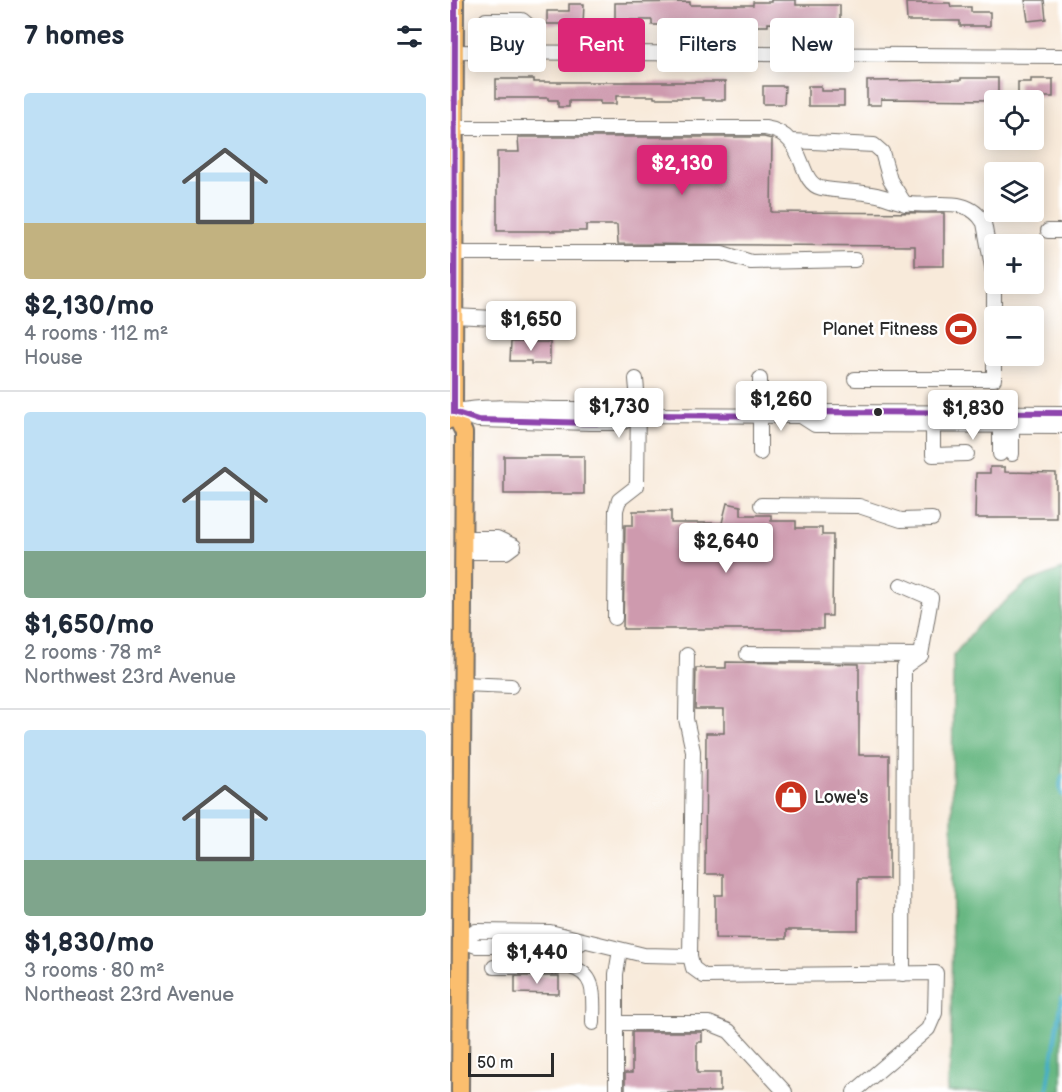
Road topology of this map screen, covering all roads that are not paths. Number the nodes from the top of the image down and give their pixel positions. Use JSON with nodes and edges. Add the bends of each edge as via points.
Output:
{"nodes":[{"id":1,"x":455,"y":0,"type":"edge"},
{"id":2,"x":452,"y":52,"type":"edge"},
{"id":3,"x":468,"y":52,"type":"edge"},
{"id":4,"x":546,"y":52,"type":"edge"},
{"id":5,"x":1062,"y":56,"type":"edge"},
{"id":6,"x":452,"y":87,"type":"edge"},
{"id":7,"x":453,"y":132,"type":"edge"},
{"id":8,"x":792,"y":141,"type":"junction"},
{"id":9,"x":452,"y":188,"type":"edge"},
{"id":10,"x":905,"y":204,"type":"junction"},
{"id":11,"x":452,"y":234,"type":"edge"},
{"id":12,"x":452,"y":253,"type":"edge"},
{"id":13,"x":855,"y":260,"type":"dead end"},
{"id":14,"x":454,"y":316,"type":"junction"},
{"id":15,"x":494,"y":318,"type":"dead end"},
{"id":16,"x":636,"y":379,"type":"dead end"},
{"id":17,"x":760,"y":379,"type":"dead end"},
{"id":18,"x":855,"y":379,"type":"dead end"},
{"id":19,"x":1062,"y":413,"type":"edge"},
{"id":20,"x":451,"y":414,"type":"edge"},
{"id":21,"x":638,"y":415,"type":"junction"},
{"id":22,"x":760,"y":416,"type":"junction"},
{"id":23,"x":933,"y":419,"type":"junction"},
{"id":24,"x":1006,"y":425,"type":"junction"},
{"id":25,"x":1062,"y":426,"type":"edge"},
{"id":26,"x":760,"y":453,"type":"dead end"},
{"id":27,"x":967,"y":454,"type":"dead end"},
{"id":28,"x":1006,"y":454,"type":"dead end"},
{"id":29,"x":761,"y":505,"type":"dead end"},
{"id":30,"x":932,"y":519,"type":"dead end"},
{"id":31,"x":901,"y":585,"type":"dead end"},
{"id":32,"x":615,"y":618,"type":"dead end"},
{"id":33,"x":747,"y":654,"type":"dead end"},
{"id":34,"x":921,"y":655,"type":"junction"},
{"id":35,"x":687,"y":656,"type":"dead end"},
{"id":36,"x":450,"y":665,"type":"edge"},
{"id":37,"x":463,"y":684,"type":"junction"},
{"id":38,"x":511,"y":686,"type":"dead end"},
{"id":39,"x":450,"y":700,"type":"edge"},
{"id":40,"x":463,"y":735,"type":"junction"},
{"id":41,"x":456,"y":941,"type":"edge"},
{"id":42,"x":620,"y":950,"type":"junction"},
{"id":43,"x":690,"y":956,"type":"junction"},
{"id":44,"x":494,"y":967,"type":"dead end"},
{"id":45,"x":903,"y":974,"type":"junction"},
{"id":46,"x":593,"y":1023,"type":"dead end"},
{"id":47,"x":616,"y":1023,"type":"junction"},
{"id":48,"x":460,"y":1092,"type":"edge"},
{"id":49,"x":616,"y":1092,"type":"edge"},
{"id":50,"x":785,"y":1092,"type":"edge"},
{"id":51,"x":854,"y":1092,"type":"edge"}],
"edges":[{"from":1,"to":2,"type":"main road"},
{"from":2,"to":3,"type":"street"},
{"from":2,"to":6,"type":"main road"},
{"from":4,"to":5,"type":"street"},
{"from":6,"to":7,"type":"main road"},
{"from":7,"to":8,"type":"street","via":[[765,128]]},
{"from":7,"to":9,"type":"main road"},
{"from":8,"to":10,"type":"street","via":[[818,188],[876,195]]},
{"from":8,"to":10,"type":"street","via":[[874,145],[882,152],[890,180]]},
{"from":9,"to":11,"type":"main road"},
{"from":10,"to":18,"type":"street","via":[[962,205],[980,216],[994,278],[994,379]]},
{"from":11,"to":12,"type":"main road"},
{"from":12,"to":13,"type":"street","via":[[722,253],[751,262]]},
{"from":12,"to":14,"type":"main road"},
{"from":14,"to":15,"type":"street"},
{"from":14,"to":20,"type":"main road"},
{"from":16,"to":21,"type":"street"},
{"from":17,"to":22,"type":"street"},
{"from":19,"to":23,"type":"street"},
{"from":20,"to":21,"type":"street","via":[[478,407],[620,410]]},
{"from":20,"to":21,"type":"street","via":[[478,420],[591,423],[621,423]]},
{"from":20,"to":37,"type":"main road","via":[[464,433]]},
{"from":21,"to":22,"type":"street"},
{"from":21,"to":32,"type":"street","via":[[637,486],[619,500],[616,510]]},
{"from":22,"to":23,"type":"street","via":[[815,412]]},
{"from":22,"to":26,"type":"street"},
{"from":23,"to":24,"type":"street"},
{"from":23,"to":27,"type":"street","via":[[933,455]]},
{"from":24,"to":25,"type":"street"},
{"from":24,"to":28,"type":"street"},
{"from":29,"to":30,"type":"street","via":[[860,506],[901,520]]},
{"from":31,"to":34,"type":"street","via":[[931,597]]},
{"from":33,"to":34,"type":"street"},
{"from":34,"to":45,"type":"street","via":[[904,667]]},
{"from":35,"to":43,"type":"street","via":[[686,719],[693,751]]},
{"from":36,"to":37,"type":"main road"},
{"from":37,"to":38,"type":"street"},
{"from":37,"to":40,"type":"main road"},
{"from":39,"to":40,"type":"main road"},
{"from":40,"to":41,"type":"main road"},
{"from":41,"to":42,"type":"street","via":[[476,931],[550,932]]},
{"from":41,"to":48,"type":"main road"},
{"from":42,"to":43,"type":"street"},
{"from":42,"to":47,"type":"street"},
{"from":43,"to":45,"type":"street","via":[[693,968],[704,976]]},
{"from":44,"to":46,"type":"street","via":[[580,970],[588,977],[593,992]]},
{"from":45,"to":51,"type":"street","via":[[936,973],[935,1013],[928,1029]]},
{"from":47,"to":49,"type":"street"},
{"from":47,"to":50,"type":"street","via":[[709,1023],[729,1031]]}]}
